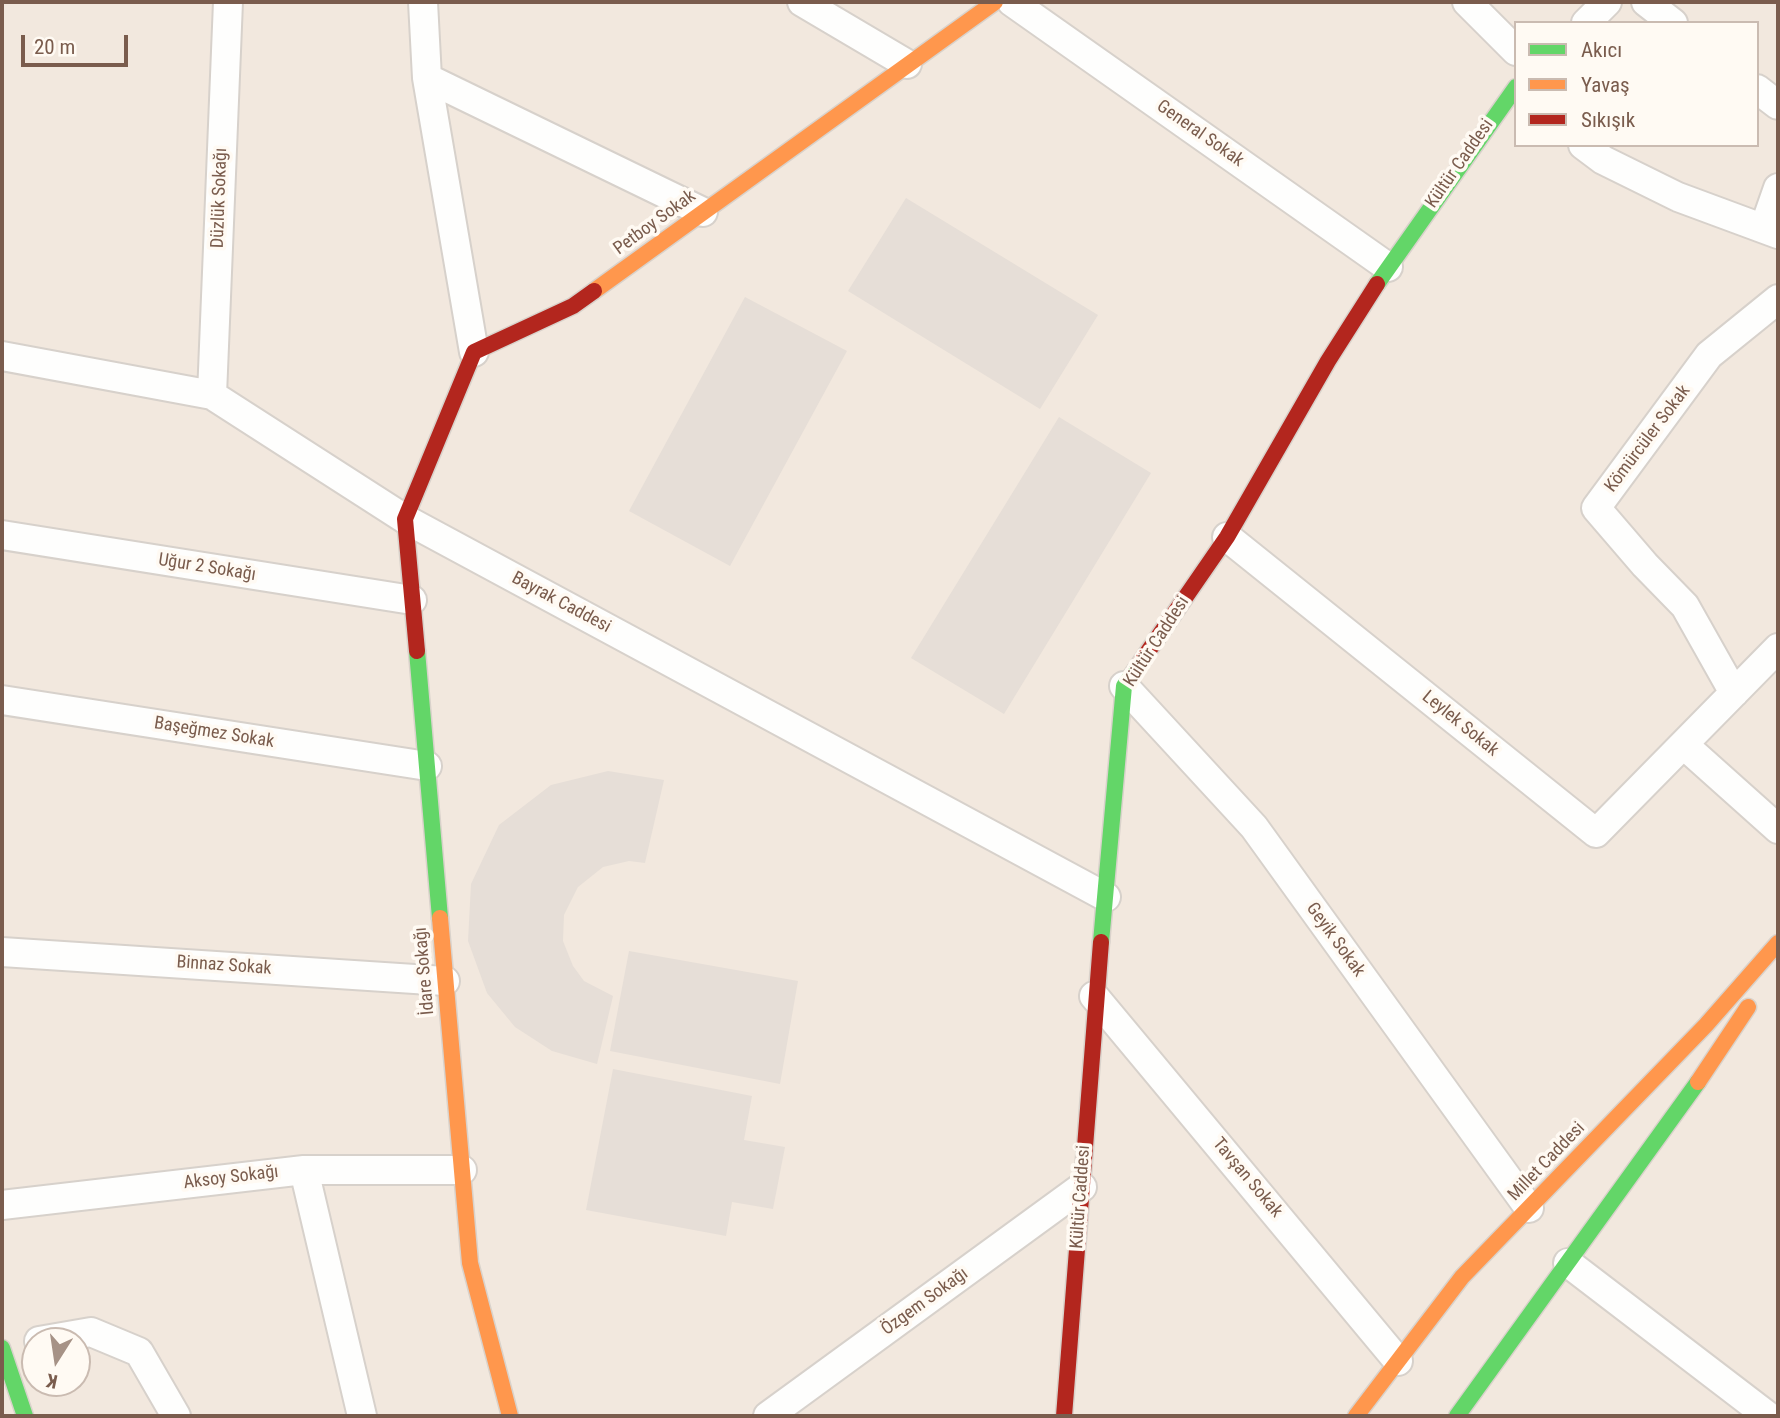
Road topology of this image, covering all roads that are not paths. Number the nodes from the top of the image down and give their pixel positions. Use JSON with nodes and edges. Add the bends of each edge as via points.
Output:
{"nodes":[{"id":1,"x":228,"y":2,"type":"edge"},
{"id":2,"x":422,"y":2,"type":"edge"},
{"id":3,"x":802,"y":2,"type":"edge"},
{"id":4,"x":995,"y":2,"type":"edge"},
{"id":5,"x":1012,"y":2,"type":"edge"},
{"id":6,"x":1467,"y":2,"type":"edge"},
{"id":7,"x":1607,"y":2,"type":"edge"},
{"id":8,"x":1646,"y":2,"type":"edge"},
{"id":9,"x":1588,"y":21,"type":"edge"},
{"id":10,"x":1670,"y":21,"type":"edge"},
{"id":11,"x":1514,"y":49,"type":"edge"},
{"id":12,"x":907,"y":64,"type":"junction"},
{"id":13,"x":427,"y":78,"type":"junction"},
{"id":14,"x":1514,"y":91,"type":"edge"},
{"id":15,"x":1759,"y":91,"type":"edge"},
{"id":16,"x":1778,"y":105,"type":"edge"},
{"id":17,"x":1586,"y":147,"type":"edge"},
{"id":18,"x":1778,"y":188,"type":"edge"},
{"id":19,"x":703,"y":212,"type":"junction"},
{"id":20,"x":1771,"y":231,"type":"edge"},
{"id":21,"x":1388,"y":267,"type":"junction"},
{"id":22,"x":1778,"y":299,"type":"edge"},
{"id":23,"x":474,"y":352,"type":"junction"},
{"id":24,"x":2,"y":356,"type":"edge"},
{"id":25,"x":212,"y":395,"type":"junction"},
{"id":26,"x":405,"y":519,"type":"junction"},
{"id":27,"x":2,"y":536,"type":"edge"},
{"id":28,"x":1227,"y":537,"type":"junction"},
{"id":29,"x":412,"y":600,"type":"junction"},
{"id":30,"x":1775,"y":658,"type":"edge"},
{"id":31,"x":1124,"y":686,"type":"junction"},
{"id":32,"x":1741,"y":686,"type":"junction"},
{"id":33,"x":2,"y":700,"type":"edge"},
{"id":34,"x":1684,"y":745,"type":"junction"},
{"id":35,"x":427,"y":766,"type":"junction"},
{"id":36,"x":1778,"y":829,"type":"edge"},
{"id":37,"x":1106,"y":897,"type":"junction"},
{"id":38,"x":1778,"y":943,"type":"edge"},
{"id":39,"x":2,"y":952,"type":"edge"},
{"id":40,"x":1778,"y":961,"type":"edge"},
{"id":41,"x":446,"y":981,"type":"junction"},
{"id":42,"x":1094,"y":996,"type":"junction"},
{"id":43,"x":304,"y":1170,"type":"junction"},
{"id":44,"x":462,"y":1170,"type":"junction"},
{"id":45,"x":1082,"y":1187,"type":"junction"},
{"id":46,"x":2,"y":1205,"type":"edge"},
{"id":47,"x":1530,"y":1208,"type":"junction"},
{"id":48,"x":1568,"y":1263,"type":"junction"},
{"id":49,"x":91,"y":1332,"type":"edge"},
{"id":50,"x":21,"y":1344,"type":"edge"},
{"id":51,"x":2,"y":1348,"type":"edge"},
{"id":52,"x":1398,"y":1361,"type":"junction"},
{"id":53,"x":25,"y":1416,"type":"edge"},
{"id":54,"x":176,"y":1416,"type":"edge"},
{"id":55,"x":362,"y":1416,"type":"edge"},
{"id":56,"x":510,"y":1416,"type":"edge"},
{"id":57,"x":768,"y":1416,"type":"edge"},
{"id":58,"x":1064,"y":1416,"type":"edge"},
{"id":59,"x":1356,"y":1416,"type":"edge"},
{"id":60,"x":1457,"y":1416,"type":"edge"},
{"id":61,"x":1768,"y":1416,"type":"edge"}],
"edges":[{"from":1,"to":25,"type":"street","name":"Düzlük Sokağı"},
{"from":2,"to":13,"type":"street"},
{"from":3,"to":12,"type":"street"},
{"from":4,"to":12,"type":"main road","name":"Petboy Sokak"},
{"from":5,"to":21,"type":"street","name":"General Sokak"},
{"from":6,"to":11,"type":"street"},
{"from":7,"to":9,"type":"street"},
{"from":8,"to":10,"type":"street"},
{"from":12,"to":19,"type":"main road","name":"Petboy Sokak"},
{"from":13,"to":19,"type":"street"},
{"from":13,"to":23,"type":"street"},
{"from":14,"to":21,"type":"main road","name":"Kültür Caddesi"},
{"from":15,"to":16,"type":"street"},
{"from":17,"to":20,"type":"street","via":[[1678,197]]},
{"from":18,"to":20,"type":"street"},
{"from":19,"to":23,"type":"main road","name":"Petboy Sokak","via":[[573,306]]},
{"from":21,"to":28,"type":"main road","name":"Kültür Caddesi"},
{"from":22,"to":32,"type":"street","name":"Kömürcüler Sokak","via":[[1710,355],[1596,508],[1685,606]]},
{"from":23,"to":26,"type":"main road"},
{"from":24,"to":25,"type":"street","name":"Bayrak Caddesi"},
{"from":25,"to":26,"type":"street","name":"Bayrak Caddesi"},
{"from":26,"to":29,"type":"main road","name":"İdare Sokağı"},
{"from":26,"to":37,"type":"street","name":"Bayrak Caddesi"},
{"from":27,"to":29,"type":"street","name":"Uğur 2 Sokağı"},
{"from":28,"to":31,"type":"main road","name":"Kültür Caddesi"},
{"from":28,"to":34,"type":"street","name":"Leylek Sokak","via":[[1596,833]]},
{"from":29,"to":35,"type":"main road","name":"İdare Sokağı"},
{"from":30,"to":32,"type":"street"},
{"from":31,"to":37,"type":"main road","name":"Kültür Caddesi"},
{"from":31,"to":47,"type":"street","name":"Geyik Sokak","via":[[1254,827]]},
{"from":32,"to":34,"type":"street"},
{"from":33,"to":35,"type":"street","name":"Başeğmez Sokak"},
{"from":34,"to":36,"type":"street"},
{"from":35,"to":41,"type":"main road","name":"İdare Sokağı"},
{"from":37,"to":42,"type":"main road","name":"Kültür Caddesi"},
{"from":38,"to":47,"type":"main road","name":"Millet Caddesi"},
{"from":39,"to":41,"type":"street","name":"Binnaz Sokak"},
{"from":40,"to":48,"type":"main road","via":[[1689,1096]]},
{"from":41,"to":44,"type":"main road","name":"İdare Sokağı"},
{"from":42,"to":45,"type":"main road","name":"Kültür Caddesi"},
{"from":42,"to":52,"type":"street","name":"Tavşan Sokak"},
{"from":43,"to":44,"type":"street","name":"Aksoy Sokağı"},
{"from":43,"to":46,"type":"street","name":"Aksoy Sokağı"},
{"from":43,"to":55,"type":"street"},
{"from":44,"to":56,"type":"main road","name":"İdare Sokağı","via":[[470,1263]]},
{"from":45,"to":57,"type":"street","name":"Özgem Sokağı"},
{"from":45,"to":58,"type":"main road","name":"Kültür Caddesi"},
{"from":47,"to":52,"type":"main road","name":"Millet Caddesi","via":[[1462,1277]]},
{"from":48,"to":60,"type":"main road"},
{"from":48,"to":61,"type":"street"},
{"from":49,"to":54,"type":"street","via":[[139,1352]]},
{"from":50,"to":51,"type":"street"},
{"from":51,"to":53,"type":"main road"},
{"from":52,"to":59,"type":"main road","name":"Millet Caddesi"}]}
